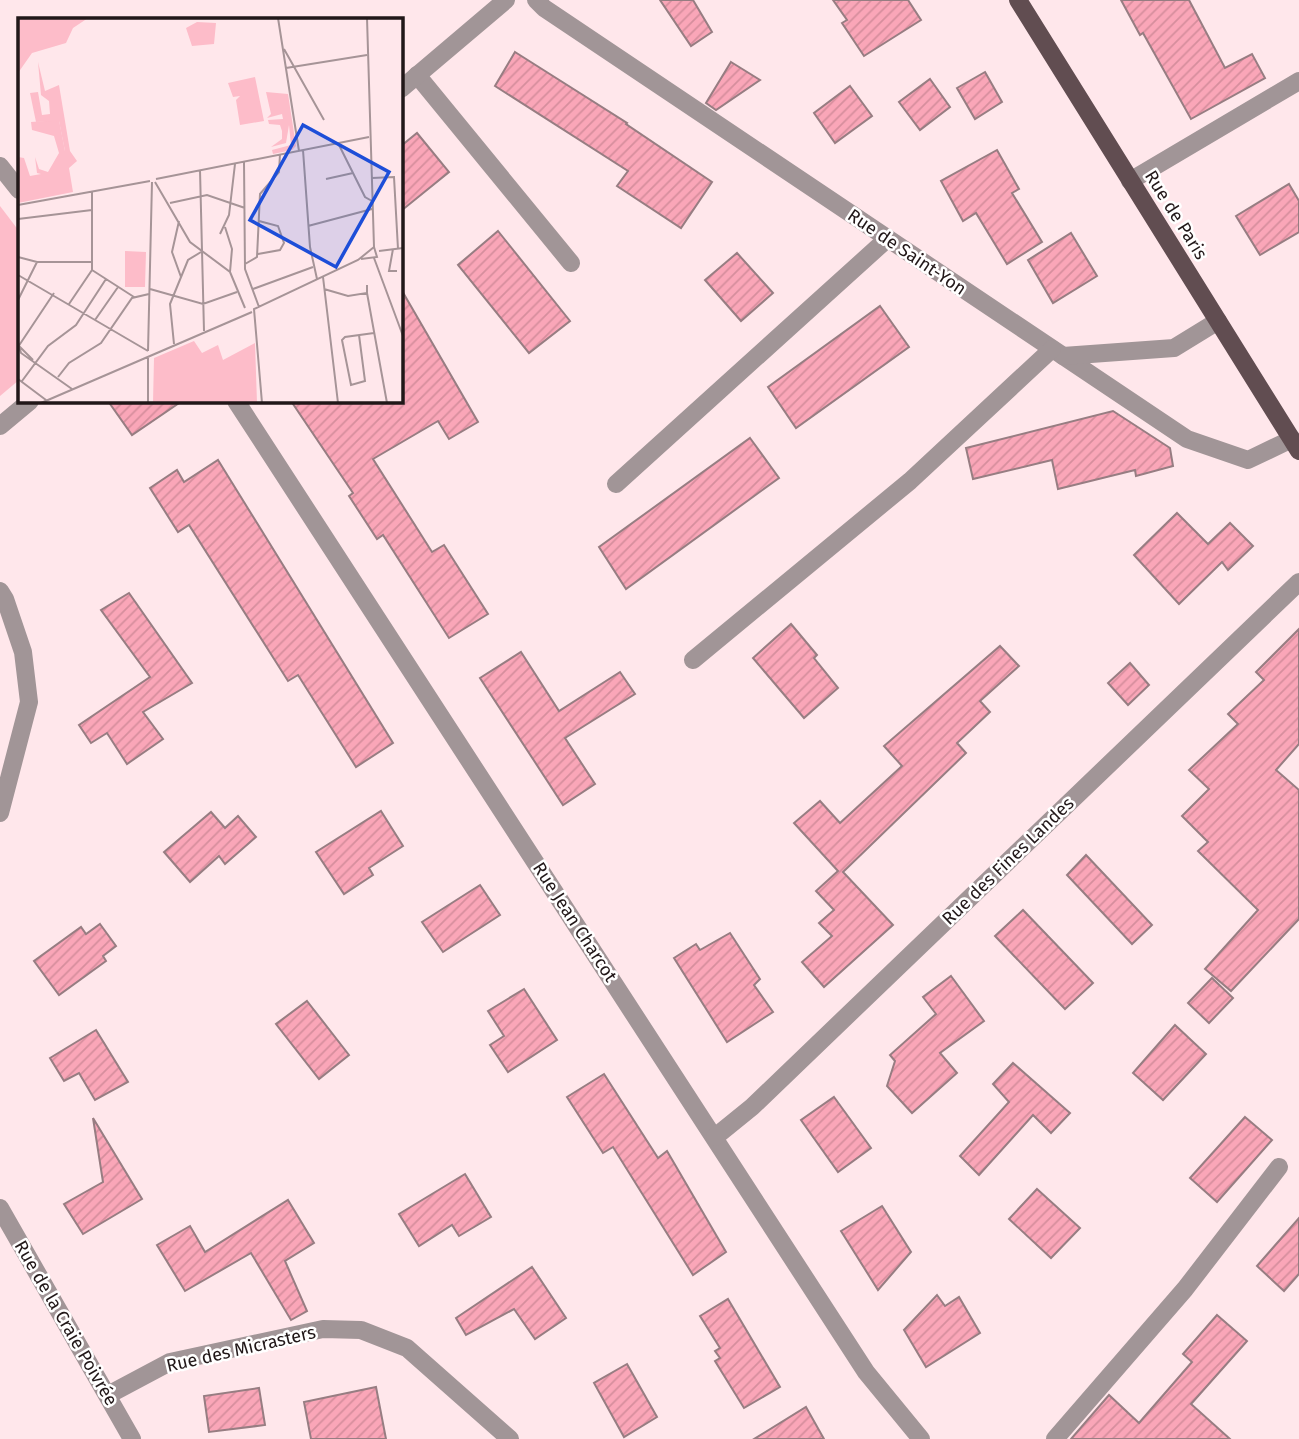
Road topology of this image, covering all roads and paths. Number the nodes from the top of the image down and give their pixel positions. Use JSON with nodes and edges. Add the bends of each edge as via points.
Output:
{"nodes":[{"id":1,"x":506,"y":0,"type":"edge"},
{"id":2,"x":536,"y":0,"type":"edge"},
{"id":3,"x":1018,"y":0,"type":"edge"},
{"id":4,"x":417,"y":75,"type":"junction"},
{"id":5,"x":1299,"y":81,"type":"edge"},
{"id":6,"x":402,"y":88,"type":"edge"},
{"id":7,"x":0,"y":166,"type":"edge"},
{"id":8,"x":1130,"y":181,"type":"junction"},
{"id":9,"x":18,"y":189,"type":"edge"},
{"id":10,"x":887,"y":239,"type":"junction"},
{"id":11,"x":571,"y":263,"type":"dead end"},
{"id":12,"x":1218,"y":321,"type":"junction"},
{"id":13,"x":1057,"y":353,"type":"junction"},
{"id":14,"x":29,"y":402,"type":"edge"},
{"id":15,"x":237,"y":402,"type":"edge"},
{"id":16,"x":0,"y":426,"type":"edge"},
{"id":17,"x":1295,"y":445,"type":"edge"},
{"id":18,"x":616,"y":484,"type":"dead end"},
{"id":19,"x":1299,"y":582,"type":"edge"},
{"id":20,"x":0,"y":591,"type":"edge"},
{"id":21,"x":693,"y":660,"type":"dead end"},
{"id":22,"x":0,"y":813,"type":"edge"},
{"id":23,"x":715,"y":1137,"type":"junction"},
{"id":24,"x":1279,"y":1167,"type":"dead end"},
{"id":25,"x":0,"y":1208,"type":"edge"},
{"id":26,"x":108,"y":1395,"type":"junction"},
{"id":27,"x":132,"y":1439,"type":"edge"},
{"id":28,"x":510,"y":1439,"type":"edge"},
{"id":29,"x":921,"y":1439,"type":"edge"},
{"id":30,"x":1055,"y":1439,"type":"edge"}],
"edges":[{"from":1,"to":4,"type":"street"},
{"from":2,"to":10,"type":"street","name":"Rue de Saint-Yon"},
{"from":3,"to":8,"type":"main road","name":"Rue de Paris"},
{"from":4,"to":6,"type":"street"},
{"from":4,"to":11,"type":"street"},
{"from":5,"to":8,"type":"street"},
{"from":7,"to":9,"type":"street"},
{"from":8,"to":12,"type":"main road","name":"Rue de Paris"},
{"from":10,"to":13,"type":"street","name":"Rue de Saint-Yon"},
{"from":10,"to":18,"type":"street"},
{"from":12,"to":13,"type":"street","via":[[1174,348]]},
{"from":12,"to":17,"type":"main road","name":"Rue de Paris"},
{"from":13,"to":17,"type":"street","name":"Rue de Saint-Yon","via":[[1187,439],[1248,460]]},
{"from":13,"to":21,"type":"street"},
{"from":14,"to":16,"type":"street"},
{"from":15,"to":23,"type":"street","name":"Rue Jean Charcot"},
{"from":19,"to":23,"type":"street","name":"Rue des Fines Landes","via":[[762,1098]]},
{"from":20,"to":22,"type":"street","via":[[23,652],[29,702]]},
{"from":23,"to":29,"type":"street","name":"Rue Jean Charcot","via":[[866,1372]]},
{"from":24,"to":30,"type":"street","via":[[1185,1289]]},
{"from":25,"to":26,"type":"street","name":"Rue de la Craie Poivrée"},
{"from":26,"to":27,"type":"street","name":"Rue de la Craie Poivrée"},
{"from":26,"to":28,"type":"street","name":"Rue des Micrasters","via":[[170,1362],[323,1329],[361,1330],[407,1348]]}]}
